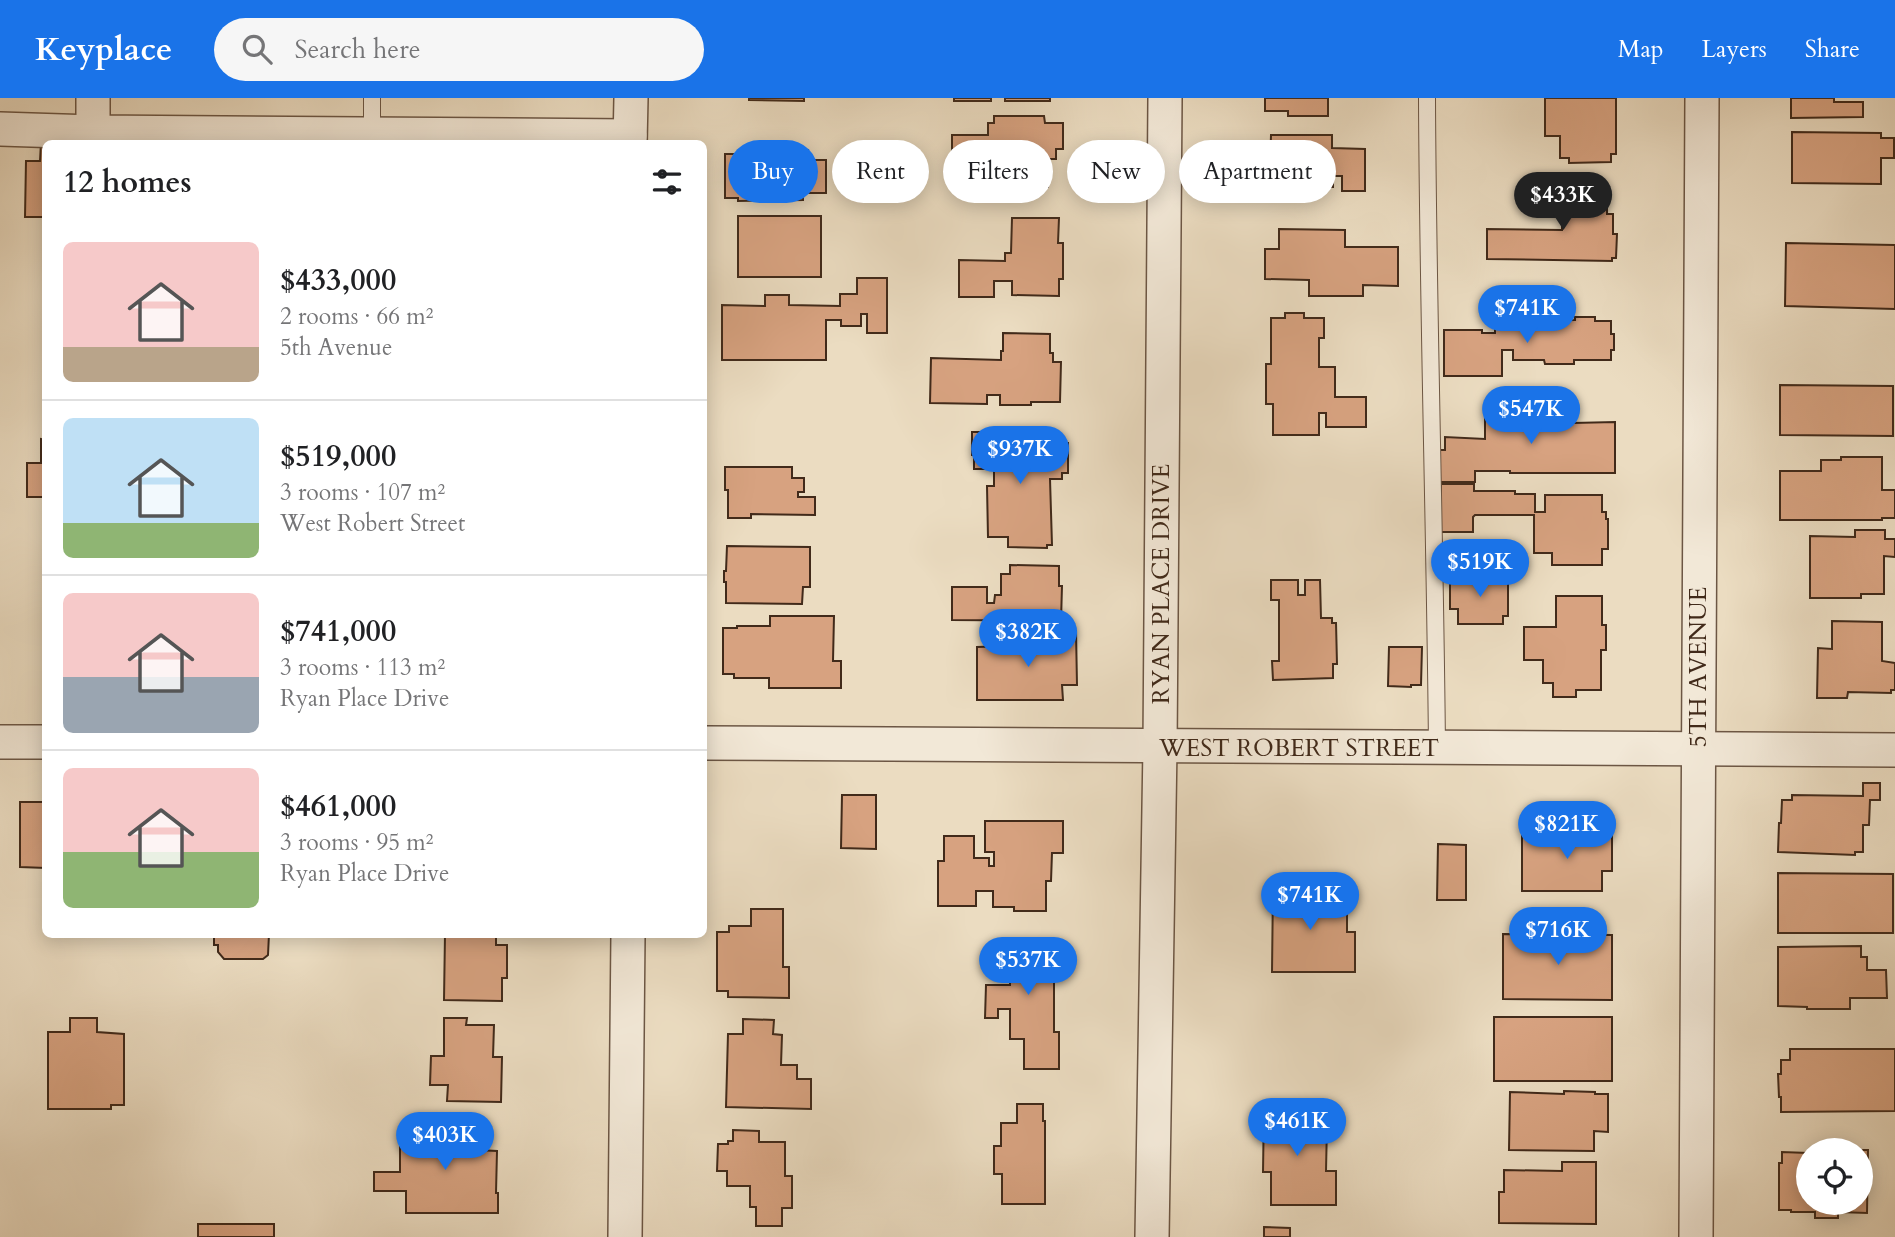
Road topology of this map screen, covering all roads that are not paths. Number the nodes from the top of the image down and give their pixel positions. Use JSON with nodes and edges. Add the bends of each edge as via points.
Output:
{"nodes":[{"id":1,"x":93,"y":98,"type":"edge"},
{"id":2,"x":372,"y":98,"type":"edge"},
{"id":3,"x":631,"y":98,"type":"edge"},
{"id":4,"x":1165,"y":98,"type":"edge"},
{"id":5,"x":1427,"y":98,"type":"edge"},
{"id":6,"x":1702,"y":98,"type":"edge"},
{"id":7,"x":0,"y":129,"type":"edge"},
{"id":8,"x":93,"y":132,"type":"junction"},
{"id":9,"x":372,"y":134,"type":"junction"},
{"id":10,"x":301,"y":139,"type":"edge"},
{"id":11,"x":630,"y":140,"type":"edge"},
{"id":12,"x":0,"y":742,"type":"edge"},
{"id":13,"x":42,"y":742,"type":"edge"},
{"id":14,"x":707,"y":743,"type":"edge"},
{"id":15,"x":1160,"y":747,"type":"junction"},
{"id":16,"x":1437,"y":748,"type":"junction"},
{"id":17,"x":1698,"y":749,"type":"junction"},
{"id":18,"x":1895,"y":750,"type":"edge"},
{"id":19,"x":628,"y":938,"type":"edge"},
{"id":20,"x":625,"y":1237,"type":"edge"},
{"id":21,"x":1152,"y":1237,"type":"edge"},
{"id":22,"x":1696,"y":1237,"type":"edge"}],
"edges":[{"from":1,"to":8,"type":"street"},
{"from":2,"to":9,"type":"lane"},
{"from":3,"to":11,"type":"street"},
{"from":4,"to":15,"type":"street","name":"RYAN PLACE DRIVE"},
{"from":5,"to":16,"type":"lane"},
{"from":6,"to":17,"type":"street","name":"5TH AVENUE"},
{"from":7,"to":8,"type":"street"},
{"from":8,"to":10,"type":"street"},
{"from":9,"to":10,"type":"street"},
{"from":9,"to":11,"type":"street"},
{"from":12,"to":13,"type":"street"},
{"from":14,"to":15,"type":"street","name":"WEST ROBERT STREET"},
{"from":15,"to":16,"type":"street","name":"WEST ROBERT STREET"},
{"from":15,"to":21,"type":"street","name":"RYAN PLACE DRIVE"},
{"from":16,"to":17,"type":"street","name":"WEST ROBERT STREET"},
{"from":17,"to":18,"type":"street","name":"WEST ROBERT STREET"},
{"from":17,"to":22,"type":"street","name":"5TH AVENUE"},
{"from":19,"to":20,"type":"street"}]}
